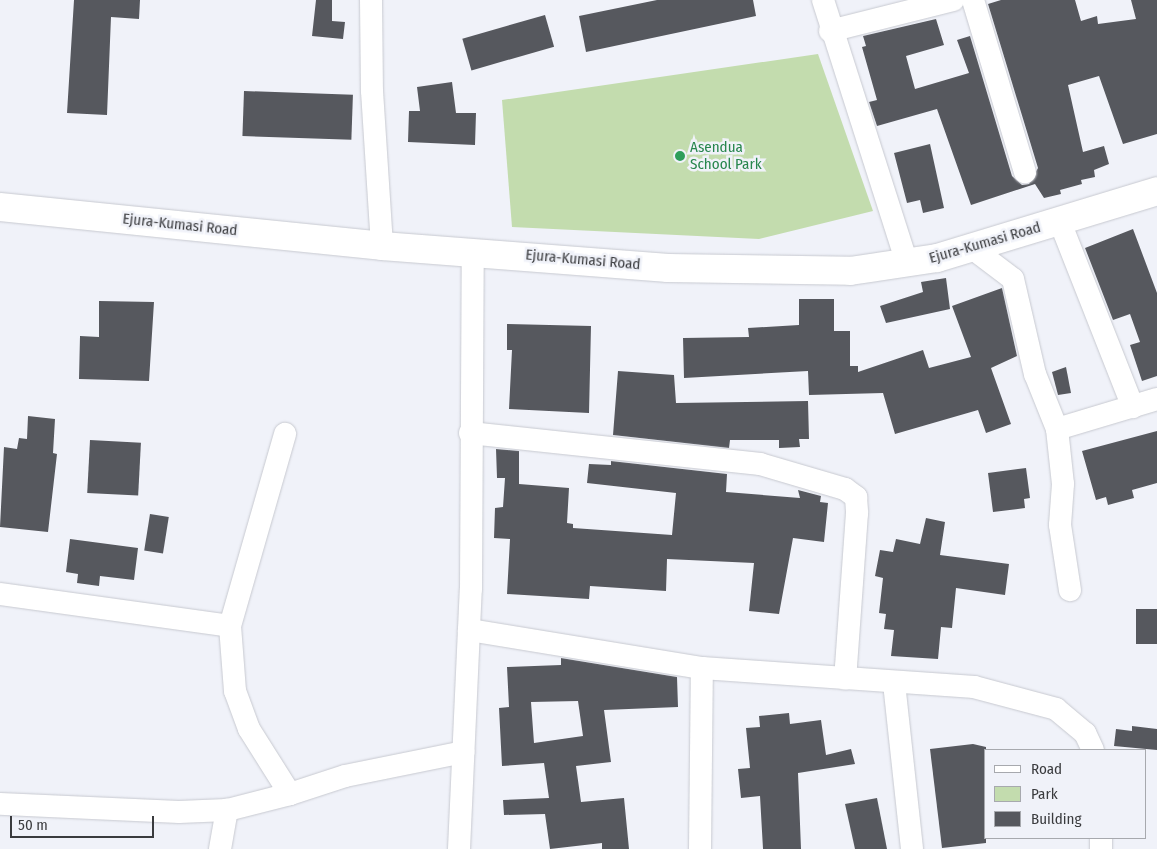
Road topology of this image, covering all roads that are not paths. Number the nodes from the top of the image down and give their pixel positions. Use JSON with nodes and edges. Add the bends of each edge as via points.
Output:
{"nodes":[{"id":1,"x":371,"y":0,"type":"edge"},
{"id":2,"x":823,"y":0,"type":"edge"},
{"id":3,"x":954,"y":0,"type":"edge"},
{"id":4,"x":973,"y":0,"type":"edge"},
{"id":5,"x":830,"y":31,"type":"junction"},
{"id":6,"x":1025,"y":172,"type":"dead end"},
{"id":7,"x":1157,"y":191,"type":"edge"},
{"id":8,"x":0,"y":207,"type":"edge"},
{"id":9,"x":1060,"y":222,"type":"junction"},
{"id":10,"x":382,"y":246,"type":"junction"},
{"id":11,"x":972,"y":248,"type":"junction"},
{"id":12,"x":473,"y":252,"type":"junction"},
{"id":13,"x":907,"y":264,"type":"junction"},
{"id":14,"x":1157,"y":399,"type":"edge"},
{"id":15,"x":1133,"y":407,"type":"junction"},
{"id":16,"x":1057,"y":429,"type":"junction"},
{"id":17,"x":470,"y":433,"type":"junction"},
{"id":18,"x":285,"y":434,"type":"dead end"},
{"id":19,"x":1070,"y":590,"type":"dead end"},
{"id":20,"x":0,"y":594,"type":"edge"},
{"id":21,"x":230,"y":626,"type":"junction"},
{"id":22,"x":469,"y":630,"type":"junction"},
{"id":23,"x":702,"y":668,"type":"junction"},
{"id":24,"x":845,"y":679,"type":"junction"},
{"id":25,"x":894,"y":683,"type":"junction"},
{"id":26,"x":1094,"y":749,"type":"edge"},
{"id":27,"x":464,"y":752,"type":"junction"},
{"id":28,"x":290,"y":794,"type":"junction"},
{"id":29,"x":0,"y":804,"type":"edge"},
{"id":30,"x":226,"y":810,"type":"junction"},
{"id":31,"x":220,"y":849,"type":"edge"},
{"id":32,"x":459,"y":849,"type":"edge"},
{"id":33,"x":700,"y":849,"type":"edge"},
{"id":34,"x":912,"y":849,"type":"edge"}],
"edges":[{"from":1,"to":10,"type":"street","via":[[372,91]]},
{"from":2,"to":5,"type":"street"},
{"from":3,"to":5,"type":"street"},
{"from":4,"to":6,"type":"street"},
{"from":5,"to":13,"type":"street"},
{"from":7,"to":9,"type":"main road","name":"Ejura-Kumasi Road"},
{"from":8,"to":10,"type":"main road","name":"Ejura-Kumasi Road"},
{"from":9,"to":11,"type":"main road","name":"Ejura-Kumasi Road"},
{"from":9,"to":15,"type":"street"},
{"from":10,"to":12,"type":"main road","name":"Ejura-Kumasi Road"},
{"from":11,"to":13,"type":"main road","name":"Ejura-Kumasi Road"},
{"from":11,"to":16,"type":"street","via":[[1013,278],[1035,374]]},
{"from":12,"to":13,"type":"main road","name":"Ejura-Kumasi Road","via":[[668,268],[786,272]]},
{"from":12,"to":17,"type":"street"},
{"from":14,"to":15,"type":"street"},
{"from":15,"to":16,"type":"street"},
{"from":16,"to":19,"type":"street","via":[[1063,484],[1061,534]]},
{"from":17,"to":22,"type":"street"},
{"from":17,"to":24,"type":"street","via":[[760,464],[845,489],[856,497],[857,514]]},
{"from":18,"to":21,"type":"street"},
{"from":20,"to":21,"type":"street"},
{"from":21,"to":28,"type":"street","via":[[235,691],[249,728]]},
{"from":22,"to":23,"type":"street"},
{"from":22,"to":27,"type":"street"},
{"from":23,"to":24,"type":"street"},
{"from":23,"to":33,"type":"street"},
{"from":24,"to":25,"type":"street"},
{"from":25,"to":26,"type":"street","via":[[974,687],[1056,709],[1085,732]]},
{"from":25,"to":34,"type":"street"},
{"from":27,"to":28,"type":"street","via":[[386,766]]},
{"from":27,"to":32,"type":"street"},
{"from":28,"to":30,"type":"street"},
{"from":29,"to":30,"type":"street"},
{"from":30,"to":31,"type":"street"}]}
